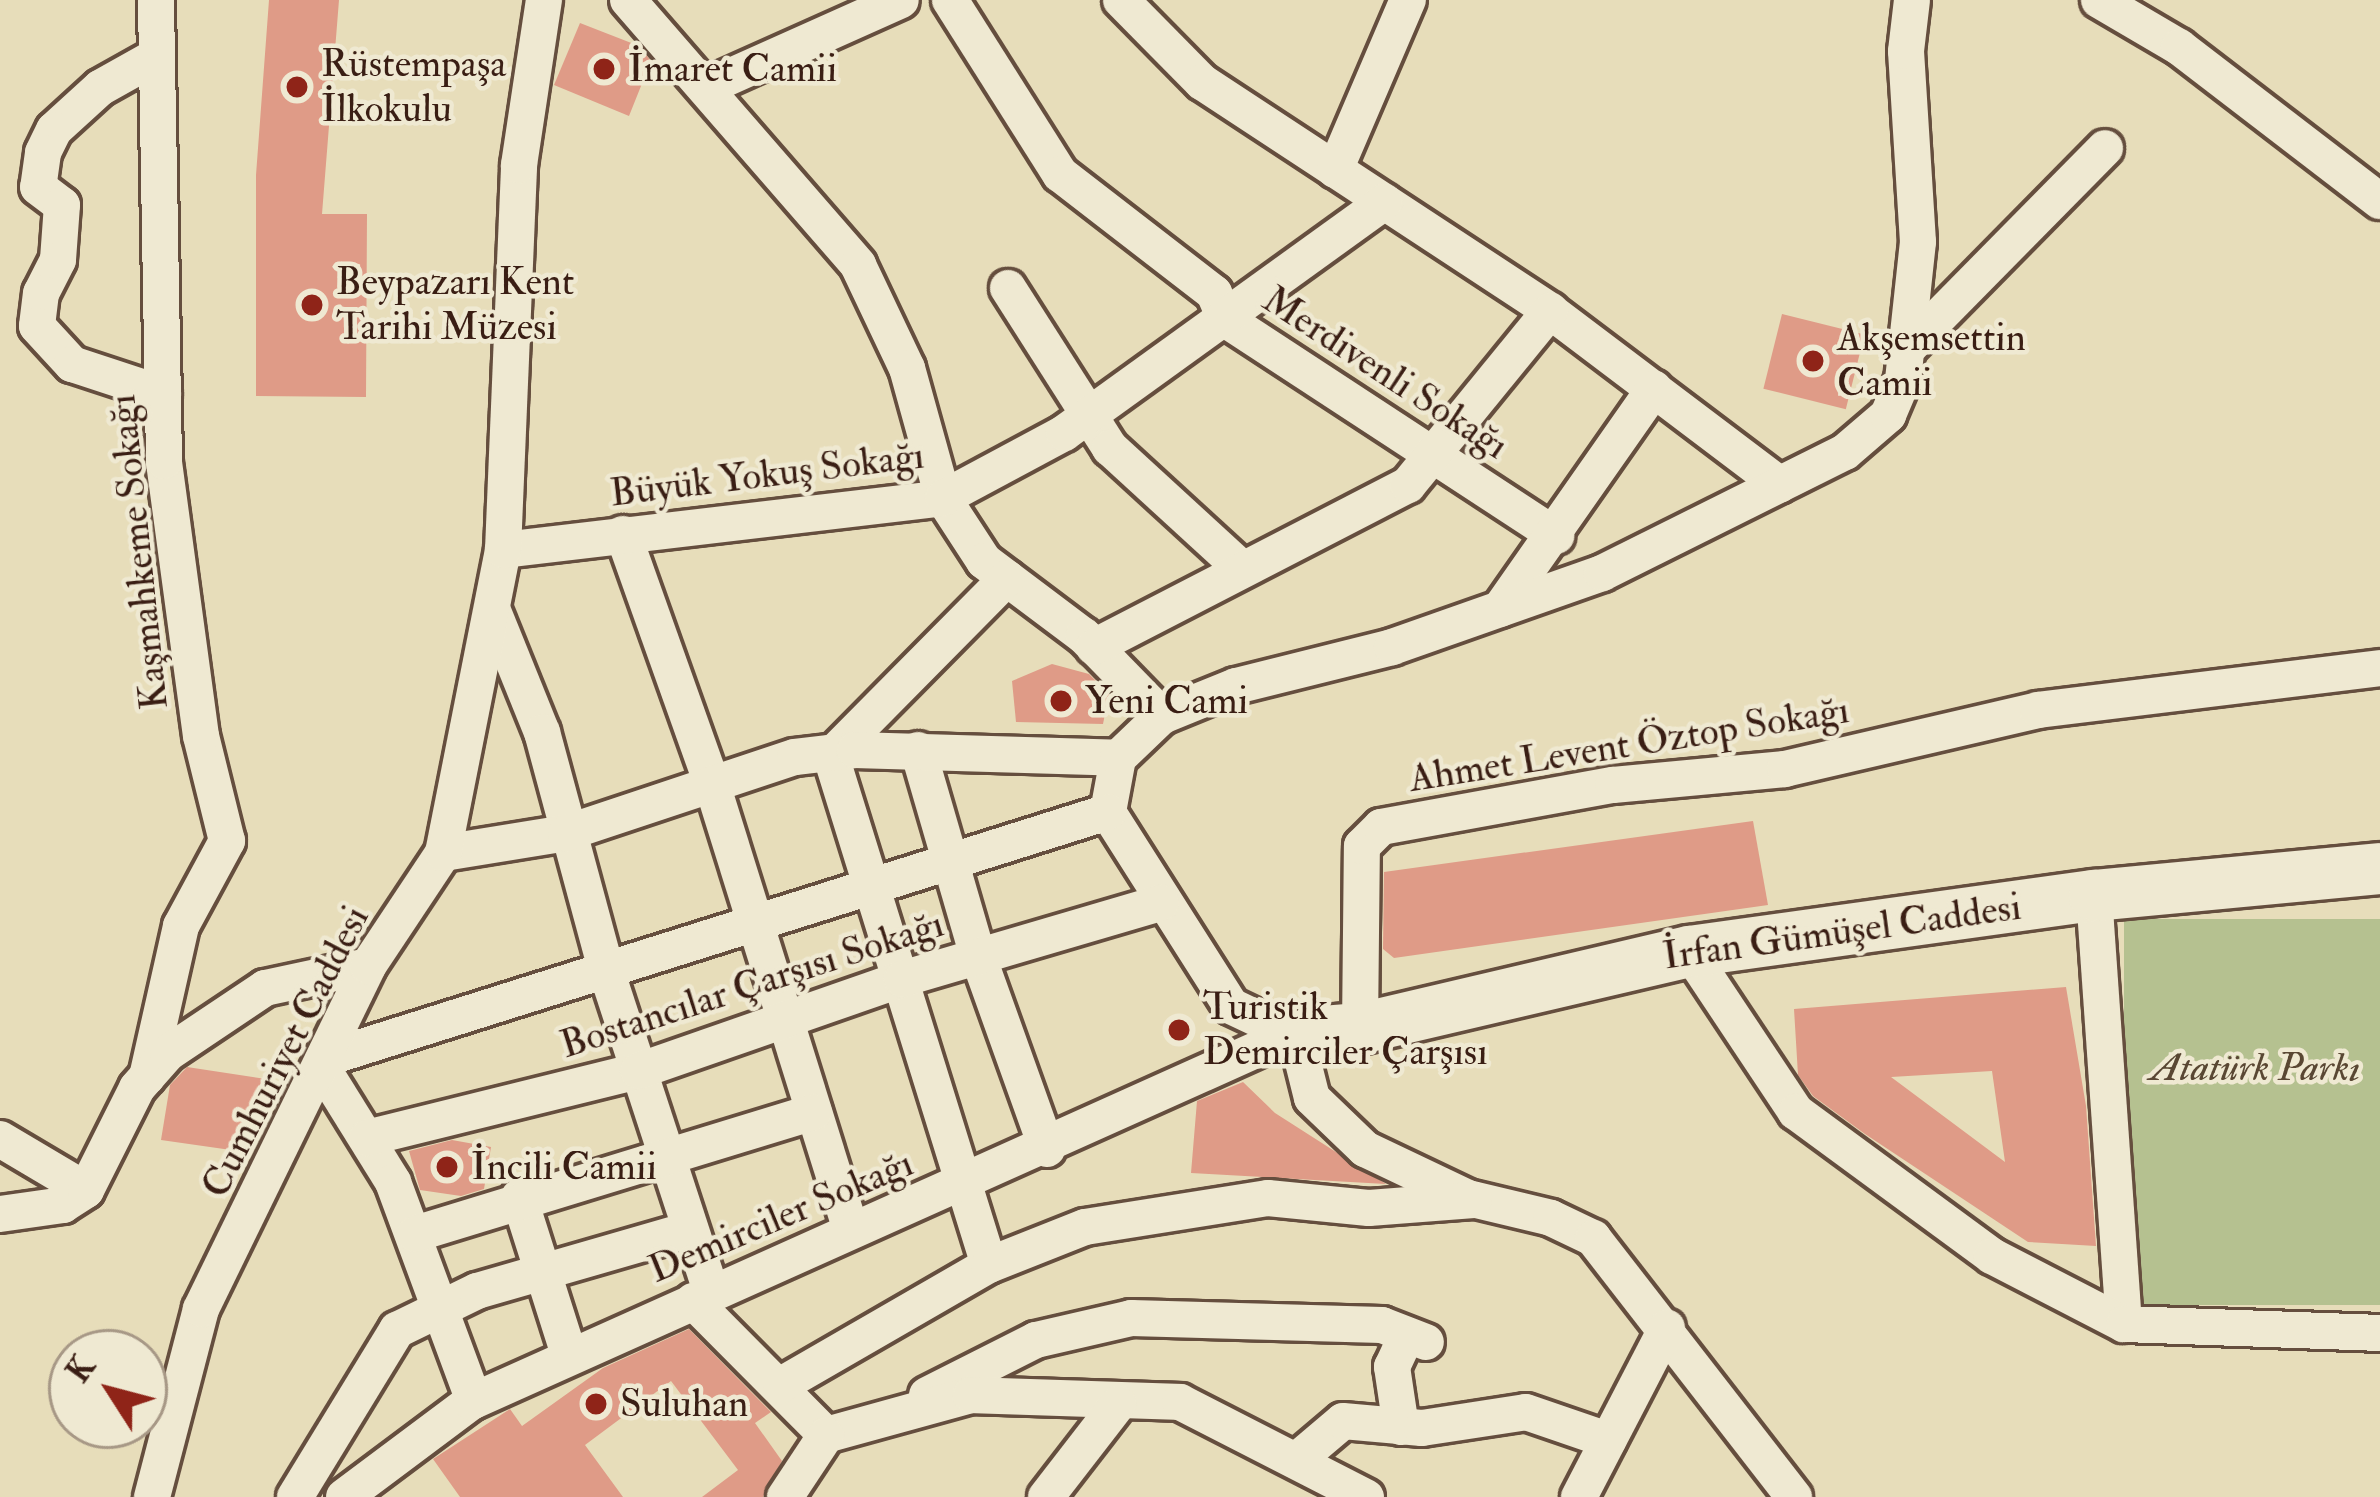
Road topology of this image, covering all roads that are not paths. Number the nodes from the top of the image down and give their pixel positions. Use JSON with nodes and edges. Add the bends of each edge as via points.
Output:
{"nodes":[{"id":1,"x":156,"y":0,"type":"edge"},
{"id":2,"x":544,"y":0,"type":"edge"},
{"id":3,"x":628,"y":0,"type":"edge"},
{"id":4,"x":901,"y":0,"type":"edge"},
{"id":5,"x":950,"y":0,"type":"edge"},
{"id":6,"x":1121,"y":0,"type":"edge"},
{"id":7,"x":1408,"y":0,"type":"edge"},
{"id":8,"x":1912,"y":0,"type":"edge"},
{"id":9,"x":2098,"y":0,"type":"edge"},
{"id":10,"x":157,"y":56,"type":"junction"},
{"id":11,"x":709,"y":86,"type":"junction"},
{"id":12,"x":2105,"y":148,"type":"dead end"},
{"id":13,"x":1335,"y":170,"type":"junction"},
{"id":14,"x":2380,"y":200,"type":"edge"},
{"id":15,"x":1384,"y":202,"type":"junction"},
{"id":16,"x":1007,"y":288,"type":"dead end"},
{"id":17,"x":1550,"y":311,"type":"junction"},
{"id":18,"x":1225,"y":319,"type":"junction"},
{"id":19,"x":1907,"y":349,"type":"junction"},
{"id":20,"x":1654,"y":389,"type":"junction"},
{"id":21,"x":163,"y":394,"type":"junction"},
{"id":22,"x":1092,"y":414,"type":"junction"},
{"id":23,"x":1436,"y":458,"type":"junction"},
{"id":24,"x":1780,"y":485,"type":"junction"},
{"id":25,"x":943,"y":498,"type":"junction"},
{"id":26,"x":623,"y":533,"type":"junction"},
{"id":27,"x":1556,"y":536,"type":"junction"},
{"id":28,"x":503,"y":550,"type":"junction"},
{"id":29,"x":1240,"y":567,"type":"junction"},
{"id":30,"x":1006,"y":578,"type":"junction"},
{"id":31,"x":1500,"y":609,"type":"junction"},
{"id":32,"x":493,"y":611,"type":"junction"},
{"id":33,"x":1094,"y":646,"type":"junction"},
{"id":34,"x":2380,"y":668,"type":"edge"},
{"id":35,"x":1162,"y":716,"type":"junction"},
{"id":36,"x":918,"y":750,"type":"junction"},
{"id":37,"x":832,"y":753,"type":"junction"},
{"id":38,"x":1118,"y":758,"type":"junction"},
{"id":39,"x":712,"y":784,"type":"junction"},
{"id":40,"x":1108,"y":812,"type":"junction"},
{"id":41,"x":566,"y":833,"type":"junction"},
{"id":42,"x":443,"y":854,"type":"junction"},
{"id":43,"x":949,"y":865,"type":"junction"},
{"id":44,"x":2380,"y":868,"type":"edge"},
{"id":45,"x":875,"y":886,"type":"junction"},
{"id":46,"x":2095,"y":895,"type":"junction"},
{"id":47,"x":1161,"y":903,"type":"junction"},
{"id":48,"x":755,"y":924,"type":"junction"},
{"id":49,"x":1688,"y":951,"type":"junction"},
{"id":50,"x":978,"y":956,"type":"junction"},
{"id":51,"x":368,"y":966,"type":"junction"},
{"id":52,"x":607,"y":973,"type":"junction"},
{"id":53,"x":902,"y":979,"type":"junction"},
{"id":54,"x":786,"y":1020,"type":"junction"},
{"id":55,"x":1302,"y":1037,"type":"junction"},
{"id":56,"x":327,"y":1063,"type":"junction"},
{"id":57,"x":638,"y":1072,"type":"junction"},
{"id":58,"x":147,"y":1077,"type":"junction"},
{"id":59,"x":814,"y":1112,"type":"junction"},
{"id":60,"x":367,"y":1138,"type":"junction"},
{"id":61,"x":0,"y":1139,"type":"edge"},
{"id":62,"x":1047,"y":1149,"type":"junction"},
{"id":63,"x":664,"y":1156,"type":"junction"},
{"id":64,"x":963,"y":1185,"type":"junction"},
{"id":65,"x":86,"y":1190,"type":"junction"},
{"id":66,"x":519,"y":1197,"type":"junction"},
{"id":67,"x":1474,"y":1200,"type":"junction"},
{"id":68,"x":0,"y":1214,"type":"edge"},
{"id":69,"x":688,"y":1229,"type":"junction"},
{"id":70,"x":851,"y":1229,"type":"junction"},
{"id":71,"x":415,"y":1234,"type":"junction"},
{"id":72,"x":988,"y":1265,"type":"junction"},
{"id":73,"x":543,"y":1271,"type":"junction"},
{"id":74,"x":702,"y":1295,"type":"junction"},
{"id":75,"x":440,"y":1307,"type":"junction"},
{"id":76,"x":2124,"y":1324,"type":"junction"},
{"id":77,"x":1667,"y":1327,"type":"junction"},
{"id":78,"x":2380,"y":1333,"type":"edge"},
{"id":79,"x":568,"y":1355,"type":"junction"},
{"id":80,"x":781,"y":1385,"type":"junction"},
{"id":81,"x":474,"y":1401,"type":"junction"},
{"id":82,"x":1118,"y":1404,"type":"junction"},
{"id":83,"x":888,"y":1418,"type":"junction"},
{"id":84,"x":1401,"y":1427,"type":"junction"},
{"id":85,"x":826,"y":1435,"type":"junction"},
{"id":86,"x":1608,"y":1440,"type":"junction"},
{"id":87,"x":1297,"y":1460,"type":"junction"},
{"id":88,"x":152,"y":1497,"type":"edge"},
{"id":89,"x":295,"y":1497,"type":"edge"},
{"id":90,"x":344,"y":1497,"type":"edge"},
{"id":91,"x":785,"y":1497,"type":"edge"},
{"id":92,"x":1046,"y":1497,"type":"edge"},
{"id":93,"x":1366,"y":1497,"type":"edge"},
{"id":94,"x":1579,"y":1497,"type":"edge"},
{"id":95,"x":1794,"y":1497,"type":"edge"}],
"edges":[{"from":1,"to":10,"type":"street","name":"Kaşmahkeme Sokağı"},
{"from":2,"to":28,"type":"street","name":"Cumhuriyet Caddesi","via":[[519,165]]},
{"from":3,"to":11,"type":"street"},
{"from":4,"to":11,"type":"street"},
{"from":5,"to":18,"type":"street","name":"Merdivenli Sokağı","via":[[1060,174],[1214,292]]},
{"from":6,"to":13,"type":"street","via":[[1202,82]]},
{"from":7,"to":13,"type":"street"},
{"from":8,"to":19,"type":"street","via":[[1906,51],[1918,242]]},
{"from":9,"to":14,"type":"street","via":[[2179,47]]},
{"from":10,"to":21,"type":"street","name":"Kaşmahkeme Sokağı"},
{"from":10,"to":21,"type":"street","via":[[100,88],[54,130],[43,153],[38,187],[62,205],[58,260],[41,293],[37,326],[72,364]]},
{"from":11,"to":25,"type":"street","via":[[858,265],[907,368]]},
{"from":12,"to":19,"type":"street"},
{"from":13,"to":15,"type":"street"},
{"from":15,"to":17,"type":"street"},
{"from":15,"to":18,"type":"street","name":"Büyük Yokuş Sokağı"},
{"from":16,"to":22,"type":"street"},
{"from":17,"to":20,"type":"street"},
{"from":17,"to":23,"type":"street"},
{"from":18,"to":22,"type":"street","name":"Büyük Yokuş Sokağı"},
{"from":18,"to":23,"type":"street","name":"Merdivenli Sokağı"},
{"from":19,"to":24,"type":"street","via":[[1888,416],[1845,452]]},
{"from":20,"to":24,"type":"street"},
{"from":20,"to":27,"type":"street"},
{"from":21,"to":58,"type":"street","name":"Kaşmahkeme Sokağı","via":[[201,736],[227,841],[182,926]]},
{"from":22,"to":25,"type":"street","name":"Büyük Yokuş Sokağı"},
{"from":22,"to":29,"type":"street","via":[[1110,448]]},
{"from":23,"to":27,"type":"street","name":"Merdivenli Sokağı"},
{"from":23,"to":29,"type":"street","via":[[1408,485]]},
{"from":24,"to":31,"type":"street","via":[[1603,573]]},
{"from":25,"to":26,"type":"street","name":"Büyük Yokuş Sokağı"},
{"from":25,"to":30,"type":"street","via":[[984,561]]},
{"from":26,"to":28,"type":"street","name":"Büyük Yokuş Sokağı"},
{"from":26,"to":39,"type":"street"},
{"from":27,"to":31,"type":"street"},
{"from":28,"to":32,"type":"street","name":"Cumhuriyet Caddesi"},
{"from":29,"to":33,"type":"street"},
{"from":30,"to":33,"type":"street"},
{"from":30,"to":37,"type":"street"},
{"from":31,"to":35,"type":"street","via":[[1392,647],[1236,686]]},
{"from":32,"to":41,"type":"street","via":[[542,732]]},
{"from":32,"to":42,"type":"street","name":"Cumhuriyet Caddesi"},
{"from":33,"to":35,"type":"street"},
{"from":34,"to":55,"type":"street","name":"Ahmet Levent Öztop Sokağı","via":[[2038,710],[1785,770],[1613,785],[1381,827],[1362,846]]},
{"from":35,"to":38,"type":"street"},
{"from":36,"to":37,"type":"street"},
{"from":36,"to":38,"type":"street"},
{"from":36,"to":43,"type":"street"},
{"from":37,"to":39,"type":"street"},
{"from":37,"to":45,"type":"street"},
{"from":38,"to":40,"type":"street"},
{"from":39,"to":41,"type":"street"},
{"from":39,"to":48,"type":"street"},
{"from":40,"to":43,"type":"street"},
{"from":40,"to":47,"type":"street"},
{"from":41,"to":42,"type":"street"},
{"from":41,"to":52,"type":"street"},
{"from":42,"to":51,"type":"street","name":"Cumhuriyet Caddesi"},
{"from":43,"to":45,"type":"street"},
{"from":43,"to":50,"type":"street"},
{"from":44,"to":46,"type":"street","name":"İrfan Gümüşel Caddesi"},
{"from":45,"to":48,"type":"street"},
{"from":45,"to":53,"type":"street"},
{"from":46,"to":49,"type":"street","name":"İrfan Gümüşel Caddesi"},
{"from":46,"to":76,"type":"street"},
{"from":47,"to":50,"type":"street","name":"Bostancılar Çarşısı Sokağı"},
{"from":47,"to":55,"type":"street","via":[[1231,1006]]},
{"from":48,"to":52,"type":"street"},
{"from":48,"to":54,"type":"street"},
{"from":49,"to":55,"type":"street","name":"İrfan Gümüşel Caddesi"},
{"from":49,"to":76,"type":"street","via":[[1796,1112],[1992,1256]]},
{"from":50,"to":53,"type":"street","name":"Bostancılar Çarşısı Sokağı"},
{"from":50,"to":62,"type":"street"},
{"from":51,"to":56,"type":"street","name":"Cumhuriyet Caddesi"},
{"from":51,"to":58,"type":"street","via":[[265,988],[168,1053]]},
{"from":52,"to":56,"type":"street"},
{"from":52,"to":57,"type":"street"},
{"from":53,"to":54,"type":"street","name":"Bostancılar Çarşısı Sokağı"},
{"from":53,"to":64,"type":"street"},
{"from":54,"to":57,"type":"street","name":"Bostancılar Çarşısı Sokağı"},
{"from":54,"to":59,"type":"street"},
{"from":55,"to":62,"type":"street","name":"Demirciler Sokağı"},
{"from":55,"to":67,"type":"street","name":"Ahmet Levent Öztop Sokağı","via":[[1312,1098],[1330,1123],[1365,1149]]},
{"from":56,"to":60,"type":"street"},
{"from":56,"to":88,"type":"street","name":"Cumhuriyet Caddesi","via":[[201,1309]]},
{"from":57,"to":60,"type":"street","name":"Bostancılar Çarşısı Sokağı"},
{"from":57,"to":63,"type":"street"},
{"from":58,"to":65,"type":"street"},
{"from":59,"to":63,"type":"street"},
{"from":59,"to":70,"type":"street"},
{"from":60,"to":71,"type":"street"},
{"from":61,"to":65,"type":"street"},
{"from":62,"to":64,"type":"street","name":"Demirciler Sokağı"},
{"from":63,"to":66,"type":"street"},
{"from":63,"to":69,"type":"street"},
{"from":64,"to":70,"type":"street","name":"Demirciler Sokağı"},
{"from":64,"to":72,"type":"street"},
{"from":65,"to":68,"type":"street","via":[[63,1205]]},
{"from":66,"to":71,"type":"street"},
{"from":66,"to":73,"type":"street"},
{"from":67,"to":72,"type":"street","via":[[1369,1208],[1268,1198],[1142,1214]]},
{"from":67,"to":77,"type":"street","via":[[1551,1218],[1593,1238]]},
{"from":69,"to":73,"type":"street"},
{"from":69,"to":74,"type":"street"},
{"from":70,"to":74,"type":"street","name":"Demirciler Sokağı"},
{"from":71,"to":75,"type":"street"},
{"from":72,"to":80,"type":"street"},
{"from":73,"to":75,"type":"street"},
{"from":73,"to":79,"type":"street"},
{"from":74,"to":79,"type":"street","name":"Demirciler Sokağı"},
{"from":74,"to":80,"type":"street"},
{"from":75,"to":81,"type":"street"},
{"from":75,"to":89,"type":"street","via":[[397,1330],[372,1359]]},
{"from":76,"to":78,"type":"street"},
{"from":77,"to":86,"type":"street"},
{"from":77,"to":95,"type":"street"},
{"from":79,"to":81,"type":"street","name":"Demirciler Sokağı"},
{"from":80,"to":85,"type":"street"},
{"from":81,"to":90,"type":"street","name":"Demirciler Sokağı"},
{"from":82,"to":83,"type":"street","via":[[970,1395]]},
{"from":82,"to":87,"type":"street","via":[[1180,1402]]},
{"from":82,"to":92,"type":"street"},
{"from":83,"to":84,"type":"street","via":[[1036,1340],[1131,1318],[1382,1325],[1417,1338],[1392,1367]]},
{"from":83,"to":85,"type":"street"},
{"from":84,"to":86,"type":"street","via":[[1526,1412]]},
{"from":84,"to":87,"type":"street","via":[[1343,1421]]},
{"from":85,"to":91,"type":"street"},
{"from":86,"to":94,"type":"street"},
{"from":87,"to":93,"type":"street"}]}
